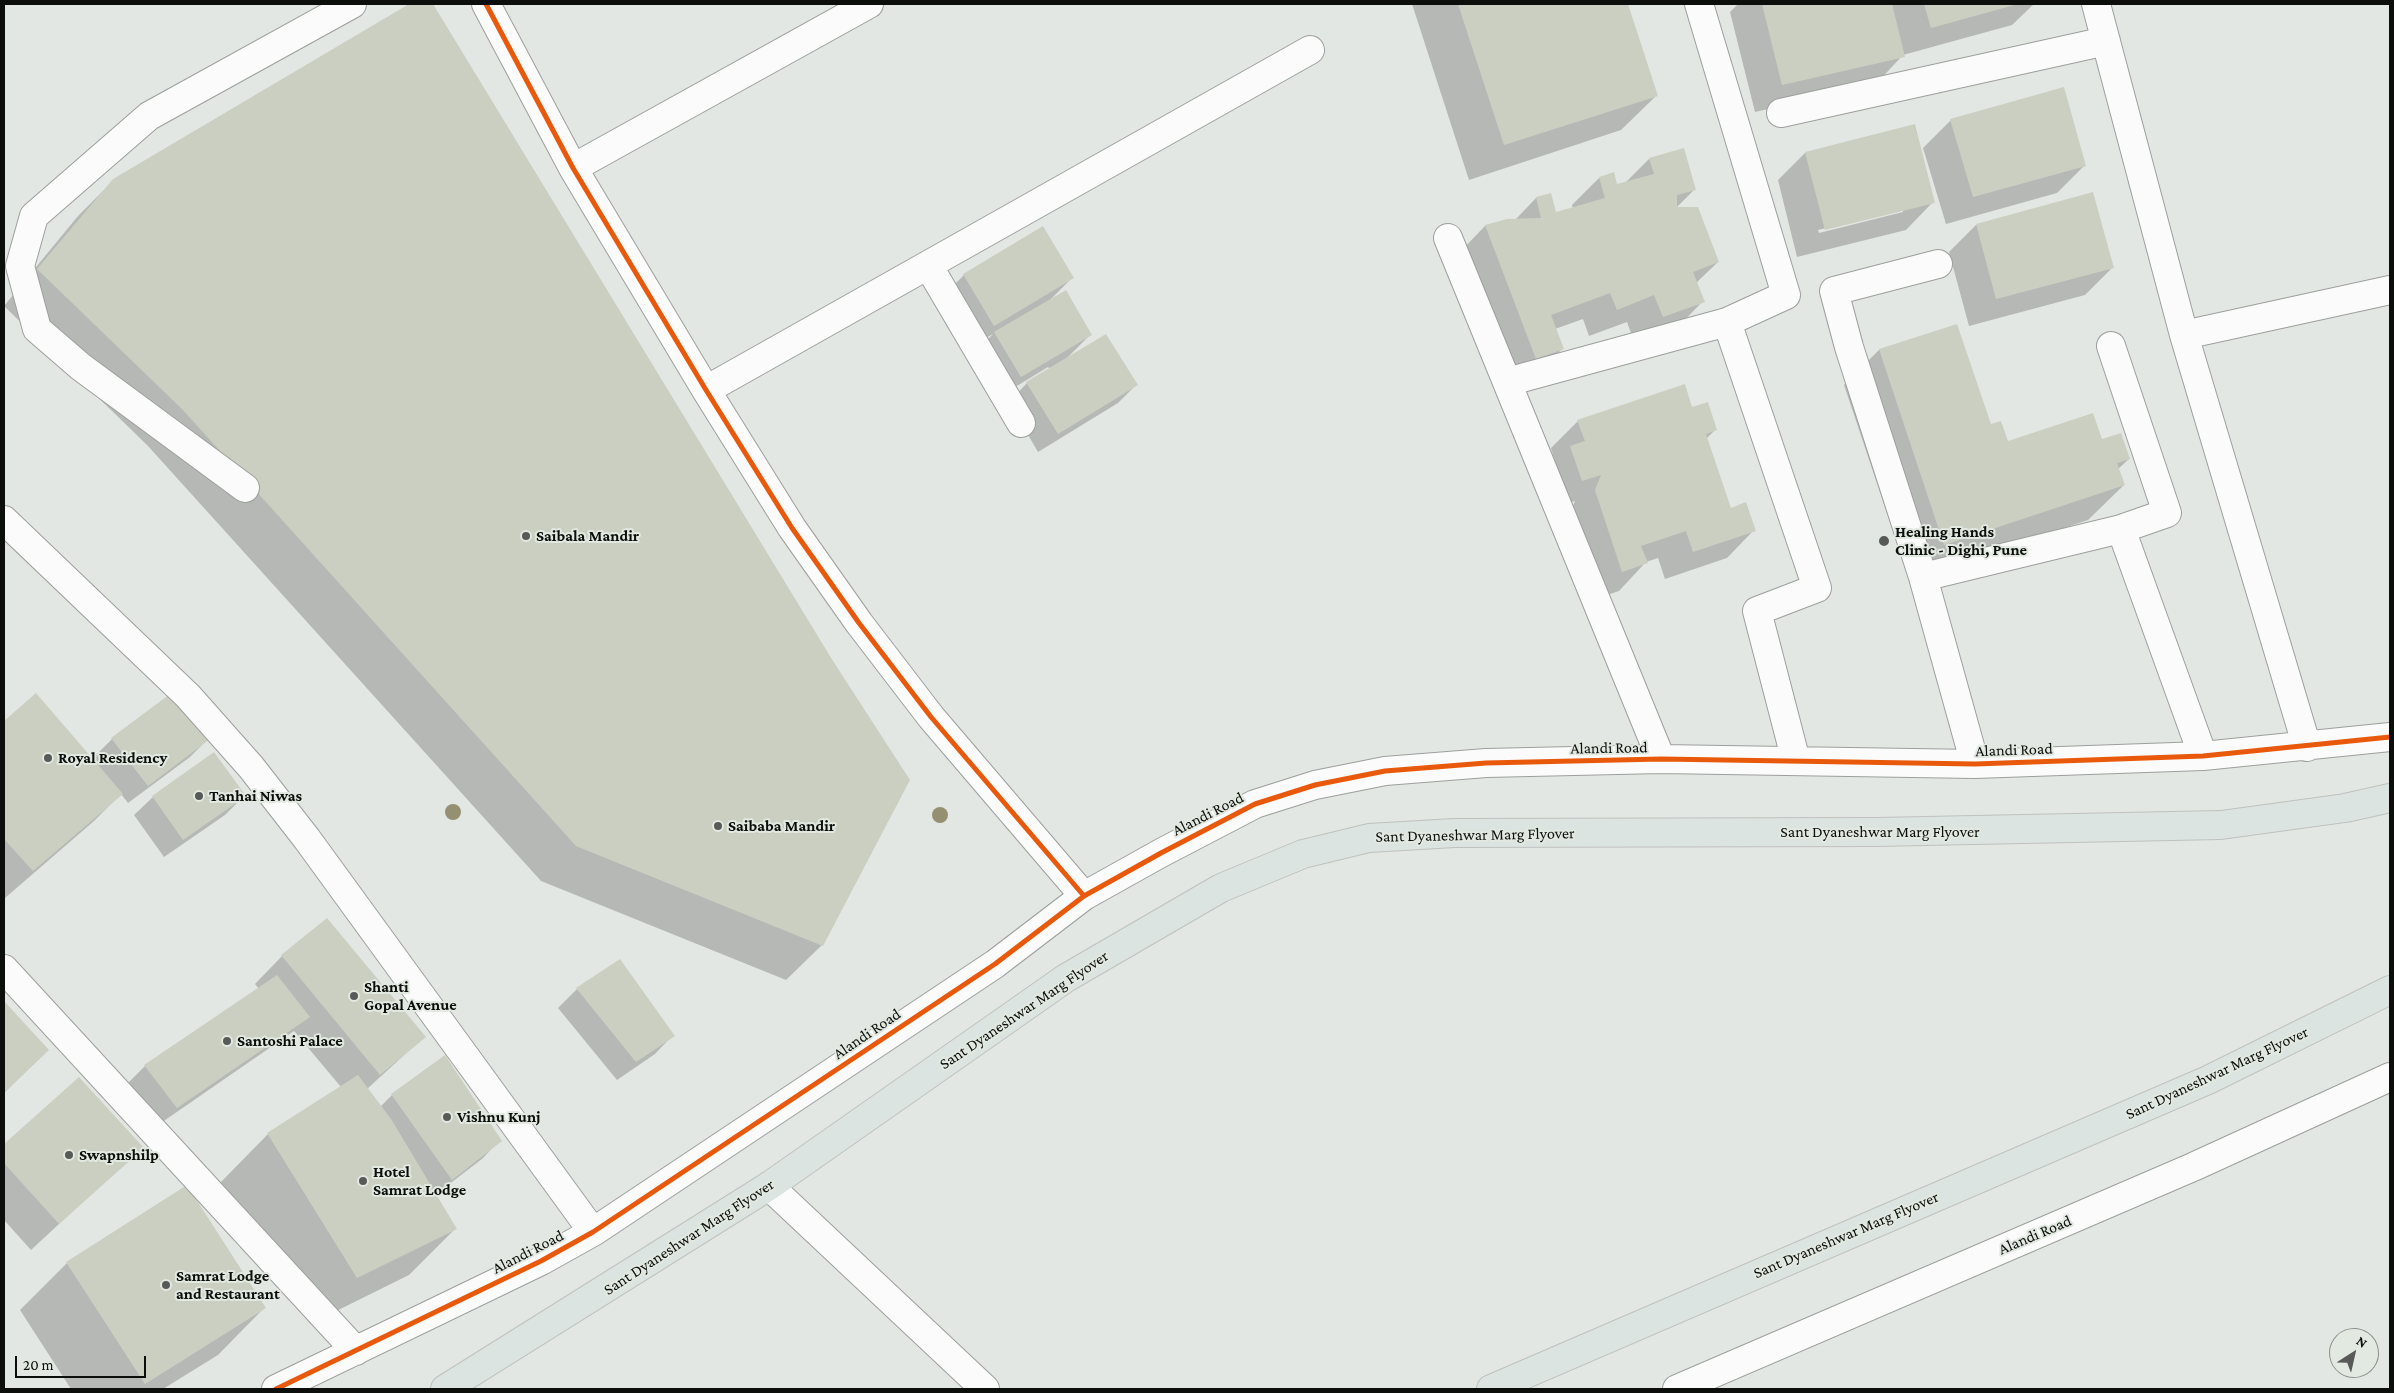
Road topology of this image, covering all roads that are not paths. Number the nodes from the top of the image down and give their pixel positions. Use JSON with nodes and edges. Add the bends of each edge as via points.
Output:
{"nodes":[{"id":1,"x":352,"y":4,"type":"edge"},
{"id":2,"x":486,"y":4,"type":"edge"},
{"id":3,"x":869,"y":4,"type":"edge"},
{"id":4,"x":1699,"y":4,"type":"edge"},
{"id":5,"x":2096,"y":4,"type":"edge"},
{"id":6,"x":2106,"y":41,"type":"junction"},
{"id":7,"x":1310,"y":50,"type":"dead end"},
{"id":8,"x":1781,"y":113,"type":"dead end"},
{"id":9,"x":574,"y":168,"type":"junction"},
{"id":10,"x":1448,"y":238,"type":"dead end"},
{"id":11,"x":1938,"y":264,"type":"dead end"},
{"id":12,"x":928,"y":265,"type":"junction"},
{"id":13,"x":2390,"y":290,"type":"edge"},
{"id":14,"x":1727,"y":322,"type":"junction"},
{"id":15,"x":2184,"y":335,"type":"junction"},
{"id":16,"x":2111,"y":346,"type":"dead end"},
{"id":17,"x":1507,"y":382,"type":"junction"},
{"id":18,"x":706,"y":390,"type":"junction"},
{"id":19,"x":1020,"y":423,"type":"dead end"},
{"id":20,"x":245,"y":488,"type":"dead end"},
{"id":21,"x":4,"y":520,"type":"edge"},
{"id":22,"x":2120,"y":529,"type":"junction"},
{"id":23,"x":1923,"y":577,"type":"junction"},
{"id":24,"x":2390,"y":737,"type":"edge"},
{"id":25,"x":2307,"y":747,"type":"junction"},
{"id":26,"x":2203,"y":756,"type":"junction"},
{"id":27,"x":1661,"y":759,"type":"junction"},
{"id":28,"x":1796,"y":761,"type":"junction"},
{"id":29,"x":1976,"y":764,"type":"junction"},
{"id":30,"x":2390,"y":798,"type":"edge"},
{"id":31,"x":1084,"y":896,"type":"junction"},
{"id":32,"x":4,"y":969,"type":"edge"},
{"id":33,"x":2390,"y":990,"type":"edge"},
{"id":34,"x":2390,"y":1077,"type":"edge"},
{"id":35,"x":769,"y":1186,"type":"junction"},
{"id":36,"x":593,"y":1232,"type":"junction"},
{"id":37,"x":356,"y":1351,"type":"junction"},
{"id":38,"x":276,"y":1389,"type":"edge"},
{"id":39,"x":445,"y":1389,"type":"edge"},
{"id":40,"x":985,"y":1389,"type":"edge"},
{"id":41,"x":1491,"y":1389,"type":"edge"},
{"id":42,"x":1678,"y":1389,"type":"edge"}],
"edges":[{"from":1,"to":20,"type":"street","via":[[149,116],[34,216],[20,266],[37,329],[81,367]]},
{"from":2,"to":9,"type":"street"},
{"from":3,"to":9,"type":"street"},
{"from":4,"to":14,"type":"street","via":[[1786,295]]},
{"from":5,"to":6,"type":"street"},
{"from":6,"to":8,"type":"street"},
{"from":6,"to":15,"type":"street"},
{"from":7,"to":12,"type":"street"},
{"from":9,"to":18,"type":"street"},
{"from":10,"to":17,"type":"street"},
{"from":11,"to":23,"type":"street","via":[[1834,291]]},
{"from":12,"to":18,"type":"street"},
{"from":12,"to":19,"type":"street"},
{"from":13,"to":15,"type":"street"},
{"from":14,"to":17,"type":"street"},
{"from":14,"to":28,"type":"street","via":[[1816,588],[1757,611]]},
{"from":15,"to":25,"type":"street"},
{"from":16,"to":22,"type":"street","via":[[2166,513]]},
{"from":17,"to":27,"type":"street"},
{"from":18,"to":31,"type":"street","via":[[792,528],[859,623],[931,717]]},
{"from":21,"to":36,"type":"street","via":[[188,696],[251,767]]},
{"from":22,"to":23,"type":"street"},
{"from":22,"to":26,"type":"street"},
{"from":23,"to":29,"type":"street"},
{"from":24,"to":25,"type":"street","name":"Alandi Road"},
{"from":25,"to":26,"type":"street","name":"Alandi Road"},
{"from":26,"to":29,"type":"street","name":"Alandi Road"},
{"from":27,"to":28,"type":"street","name":"Alandi Road"},
{"from":27,"to":31,"type":"street","name":"Alandi Road","via":[[1486,763],[1385,771],[1315,785],[1255,804]]},
{"from":28,"to":29,"type":"street","name":"Alandi Road"},
{"from":30,"to":35,"type":"main road","name":"Sant Dyaneshwar Marg Flyover","via":[[2345,808],[2222,825],[1867,832],[1454,832],[1369,838],[1322,849],[1222,888],[1066,978]]},
{"from":31,"to":36,"type":"street","name":"Alandi Road","via":[[995,964]]},
{"from":32,"to":37,"type":"street"},
{"from":33,"to":41,"type":"main road","name":"Sant Dyaneshwar Marg Flyover","via":[[2208,1080]]},
{"from":34,"to":42,"type":"street","name":"Alandi Road","via":[[2193,1167]]},
{"from":35,"to":39,"type":"main road","name":"Sant Dyaneshwar Marg Flyover"},
{"from":35,"to":40,"type":"street"},
{"from":36,"to":37,"type":"street","name":"Alandi Road","via":[[541,1261]]},
{"from":37,"to":38,"type":"street","name":"Alandi Road"}]}
